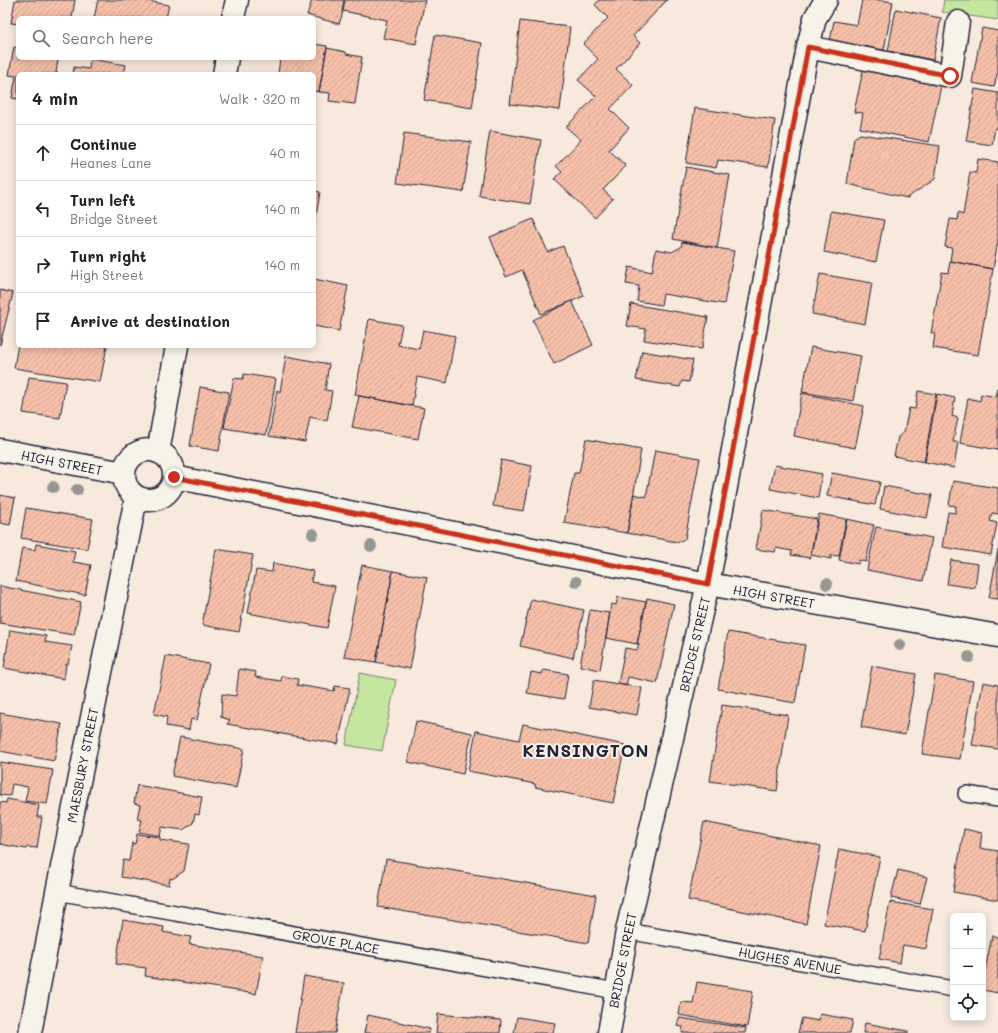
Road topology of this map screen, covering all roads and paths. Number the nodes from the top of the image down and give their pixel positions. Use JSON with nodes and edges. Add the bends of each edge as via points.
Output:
{"nodes":[{"id":1,"x":237,"y":0,"type":"edge"},
{"id":2,"x":826,"y":0,"type":"edge"},
{"id":3,"x":812,"y":9,"type":"edge"},
{"id":4,"x":234,"y":16,"type":"edge"},
{"id":5,"x":958,"y":22,"type":"dead end"},
{"id":6,"x":808,"y":47,"type":"junction"},
{"id":7,"x":226,"y":60,"type":"edge"},
{"id":8,"x":224,"y":72,"type":"edge"},
{"id":9,"x":177,"y":348,"type":"edge"},
{"id":10,"x":0,"y":450,"type":"edge"},
{"id":11,"x":158,"y":452,"type":"junction"},
{"id":12,"x":124,"y":473,"type":"junction"},
{"id":13,"x":174,"y":477,"type":"junction"},
{"id":14,"x":136,"y":498,"type":"junction"},
{"id":15,"x":708,"y":584,"type":"junction"},
{"id":16,"x":998,"y":636,"type":"edge"},
{"id":17,"x":966,"y":794,"type":"dead end"},
{"id":18,"x":998,"y":799,"type":"edge"},
{"id":19,"x":57,"y":892,"type":"junction"},
{"id":20,"x":626,"y":932,"type":"junction"},
{"id":21,"x":950,"y":988,"type":"edge"},
{"id":22,"x":616,"y":991,"type":"junction"},
{"id":23,"x":30,"y":1033,"type":"edge"},
{"id":24,"x":609,"y":1033,"type":"edge"}],
"edges":[{"from":1,"to":4,"type":"street"},
{"from":2,"to":3,"type":"street","name":"BRIDGE STREET"},
{"from":3,"to":6,"type":"street","name":"BRIDGE STREET"},
{"from":5,"to":6,"type":"street","via":[[950,76]]},
{"from":6,"to":15,"type":"street","name":"BRIDGE STREET"},
{"from":7,"to":8,"type":"street"},
{"from":9,"to":11,"type":"street"},
{"from":10,"to":12,"type":"street","name":"HIGH STREET"},
{"from":11,"to":12,"type":"street","via":[[144,450],[136,453],[124,467]]},
{"from":11,"to":13,"type":"street","via":[[172,463]]},
{"from":12,"to":14,"type":"street","via":[[125,485]]},
{"from":13,"to":14,"type":"street","via":[[167,493],[160,498],[145,501]]},
{"from":13,"to":15,"type":"street","name":"HIGH STREET"},
{"from":14,"to":19,"type":"street","name":"MAESBURY STREET"},
{"from":15,"to":16,"type":"street","name":"HIGH STREET"},
{"from":15,"to":20,"type":"street","name":"BRIDGE STREET"},
{"from":17,"to":18,"type":"lane"},
{"from":19,"to":22,"type":"lane","name":"GROVE PLACE"},
{"from":19,"to":23,"type":"street","name":"MAESBURY STREET"},
{"from":20,"to":21,"type":"lane","name":"HUGHES AVENUE"},
{"from":20,"to":22,"type":"street","name":"BRIDGE STREET"},
{"from":22,"to":24,"type":"street","name":"BRIDGE STREET"}]}
